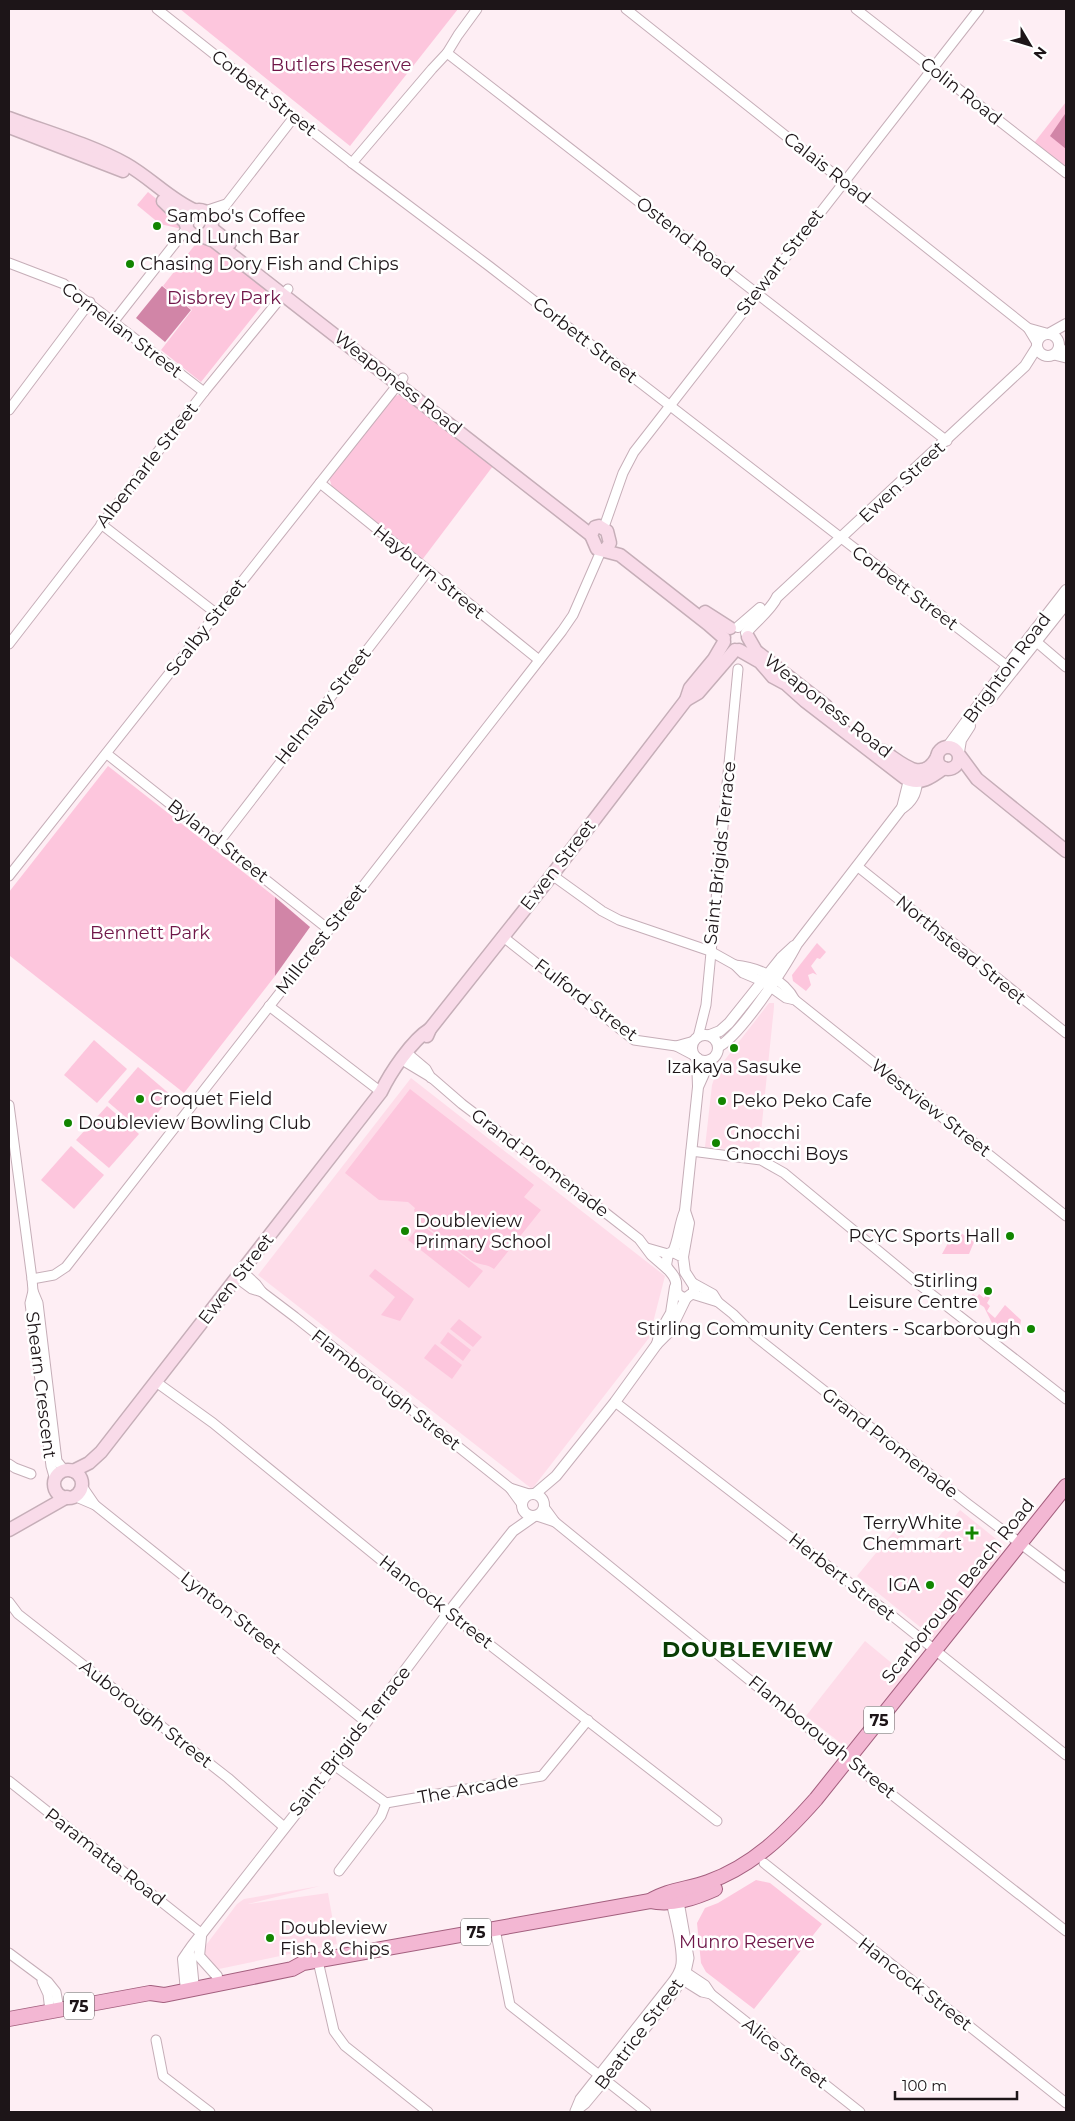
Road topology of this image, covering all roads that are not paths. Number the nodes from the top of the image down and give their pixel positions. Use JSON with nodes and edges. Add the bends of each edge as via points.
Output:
{"nodes":[{"id":1,"x":157,"y":9,"type":"edge"},
{"id":2,"x":477,"y":9,"type":"edge"},
{"id":3,"x":626,"y":9,"type":"edge"},
{"id":4,"x":856,"y":9,"type":"edge"},
{"id":5,"x":979,"y":9,"type":"edge"},
{"id":6,"x":448,"y":53,"type":"junction"},
{"id":7,"x":932,"y":69,"type":"junction"},
{"id":8,"x":294,"y":117,"type":"junction"},
{"id":9,"x":9,"y":118,"type":"edge"},
{"id":10,"x":9,"y":127,"type":"edge"},
{"id":11,"x":352,"y":163,"type":"junction"},
{"id":12,"x":1066,"y":173,"type":"edge"},
{"id":13,"x":844,"y":181,"type":"junction"},
{"id":14,"x":226,"y":204,"type":"junction"},
{"id":15,"x":200,"y":211,"type":"junction"},
{"id":16,"x":212,"y":225,"type":"junction"},
{"id":17,"x":192,"y":230,"type":"junction"},
{"id":18,"x":9,"y":263,"type":"edge"},
{"id":19,"x":286,"y":292,"type":"junction"},
{"id":20,"x":756,"y":292,"type":"junction"},
{"id":21,"x":90,"y":302,"type":"junction"},
{"id":22,"x":114,"y":321,"type":"junction"},
{"id":23,"x":1066,"y":324,"type":"edge"},
{"id":24,"x":1028,"y":328,"type":"junction"},
{"id":25,"x":1066,"y":332,"type":"edge"},
{"id":26,"x":1048,"y":333,"type":"junction"},
{"id":27,"x":1037,"y":345,"type":"junction"},
{"id":28,"x":1057,"y":351,"type":"edge"},
{"id":29,"x":1066,"y":358,"type":"edge"},
{"id":30,"x":1025,"y":366,"type":"junction"},
{"id":31,"x":401,"y":381,"type":"junction"},
{"id":32,"x":204,"y":392,"type":"junction"},
{"id":33,"x":668,"y":405,"type":"junction"},
{"id":34,"x":9,"y":410,"type":"edge"},
{"id":35,"x":947,"y":441,"type":"junction"},
{"id":36,"x":320,"y":482,"type":"junction"},
{"id":37,"x":101,"y":524,"type":"junction"},
{"id":38,"x":600,"y":539,"type":"junction"},
{"id":39,"x":841,"y":539,"type":"junction"},
{"id":40,"x":428,"y":571,"type":"junction"},
{"id":41,"x":1066,"y":590,"type":"edge"},
{"id":42,"x":1066,"y":604,"type":"edge"},
{"id":43,"x":217,"y":614,"type":"junction"},
{"id":44,"x":735,"y":634,"type":"junction"},
{"id":45,"x":1033,"y":639,"type":"junction"},
{"id":46,"x":9,"y":644,"type":"edge"},
{"id":47,"x":737,"y":650,"type":"junction"},
{"id":48,"x":539,"y":660,"type":"junction"},
{"id":49,"x":1066,"y":667,"type":"edge"},
{"id":50,"x":1010,"y":668,"type":"junction"},
{"id":51,"x":738,"y":669,"type":"dead end"},
{"id":52,"x":686,"y":700,"type":"junction"},
{"id":53,"x":956,"y":751,"type":"junction"},
{"id":54,"x":107,"y":754,"type":"junction"},
{"id":55,"x":937,"y":757,"type":"junction"},
{"id":56,"x":948,"y":768,"type":"junction"},
{"id":57,"x":914,"y":778,"type":"junction"},
{"id":58,"x":977,"y":779,"type":"junction"},
{"id":59,"x":219,"y":842,"type":"junction"},
{"id":60,"x":1066,"y":851,"type":"edge"},
{"id":61,"x":857,"y":866,"type":"junction"},
{"id":62,"x":552,"y":875,"type":"junction"},
{"id":63,"x":9,"y":876,"type":"edge"},
{"id":64,"x":328,"y":929,"type":"junction"},
{"id":65,"x":502,"y":936,"type":"junction"},
{"id":66,"x":710,"y":951,"type":"junction"},
{"id":67,"x":769,"y":980,"type":"junction"},
{"id":68,"x":269,"y":1006,"type":"junction"},
{"id":69,"x":1066,"y":1033,"type":"edge"},
{"id":70,"x":710,"y":1035,"type":"junction"},
{"id":71,"x":696,"y":1039,"type":"junction"},
{"id":72,"x":676,"y":1046,"type":"junction"},
{"id":73,"x":718,"y":1047,"type":"junction"},
{"id":74,"x":696,"y":1057,"type":"junction"},
{"id":75,"x":407,"y":1058,"type":"junction"},
{"id":76,"x":710,"y":1060,"type":"junction"},
{"id":77,"x":698,"y":1087,"type":"junction"},
{"id":78,"x":381,"y":1092,"type":"junction"},
{"id":79,"x":9,"y":1104,"type":"edge"},
{"id":80,"x":9,"y":1108,"type":"edge"},
{"id":81,"x":12,"y":1147,"type":"edge"},
{"id":82,"x":691,"y":1151,"type":"junction"},
{"id":83,"x":685,"y":1211,"type":"junction"},
{"id":84,"x":1066,"y":1216,"type":"edge"},
{"id":85,"x":647,"y":1248,"type":"junction"},
{"id":86,"x":670,"y":1253,"type":"junction"},
{"id":87,"x":683,"y":1257,"type":"junction"},
{"id":88,"x":667,"y":1269,"type":"junction"},
{"id":89,"x":239,"y":1275,"type":"junction"},
{"id":90,"x":32,"y":1279,"type":"junction"},
{"id":91,"x":694,"y":1283,"type":"junction"},
{"id":92,"x":675,"y":1287,"type":"junction"},
{"id":93,"x":689,"y":1296,"type":"junction"},
{"id":94,"x":718,"y":1302,"type":"junction"},
{"id":95,"x":657,"y":1344,"type":"junction"},
{"id":96,"x":156,"y":1382,"type":"junction"},
{"id":97,"x":1066,"y":1398,"type":"edge"},
{"id":98,"x":615,"y":1402,"type":"junction"},
{"id":99,"x":9,"y":1464,"type":"edge"},
{"id":100,"x":31,"y":1474,"type":"dead end"},
{"id":101,"x":556,"y":1476,"type":"junction"},
{"id":102,"x":68,"y":1479,"type":"junction"},
{"id":103,"x":1066,"y":1486,"type":"edge"},
{"id":104,"x":510,"y":1488,"type":"junction"},
{"id":105,"x":532,"y":1494,"type":"junction"},
{"id":106,"x":71,"y":1497,"type":"junction"},
{"id":107,"x":1066,"y":1500,"type":"edge"},
{"id":108,"x":544,"y":1504,"type":"junction"},
{"id":109,"x":95,"y":1505,"type":"junction"},
{"id":110,"x":522,"y":1506,"type":"junction"},
{"id":111,"x":48,"y":1509,"type":"junction"},
{"id":112,"x":535,"y":1516,"type":"junction"},
{"id":113,"x":555,"y":1522,"type":"junction"},
{"id":114,"x":9,"y":1530,"type":"edge"},
{"id":115,"x":513,"y":1531,"type":"junction"},
{"id":116,"x":1024,"y":1547,"type":"junction"},
{"id":117,"x":1066,"y":1578,"type":"edge"},
{"id":118,"x":9,"y":1602,"type":"edge"},
{"id":119,"x":448,"y":1613,"type":"junction"},
{"id":120,"x":939,"y":1653,"type":"junction"},
{"id":121,"x":588,"y":1720,"type":"junction"},
{"id":122,"x":366,"y":1722,"type":"junction"},
{"id":123,"x":1066,"y":1755,"type":"edge"},
{"id":124,"x":851,"y":1762,"type":"junction"},
{"id":125,"x":334,"y":1765,"type":"junction"},
{"id":126,"x":9,"y":1781,"type":"edge"},
{"id":127,"x":386,"y":1803,"type":"junction"},
{"id":128,"x":717,"y":1821,"type":"dead end"},
{"id":129,"x":284,"y":1827,"type":"junction"},
{"id":130,"x":764,"y":1863,"type":"junction"},
{"id":131,"x":339,"y":1871,"type":"dead end"},
{"id":132,"x":674,"y":1897,"type":"junction"},
{"id":133,"x":495,"y":1929,"type":"junction"},
{"id":134,"x":1066,"y":1931,"type":"edge"},
{"id":135,"x":202,"y":1934,"type":"junction"},
{"id":136,"x":9,"y":1953,"type":"edge"},
{"id":137,"x":318,"y":1961,"type":"junction"},
{"id":138,"x":303,"y":1963,"type":"junction"},
{"id":139,"x":681,"y":1974,"type":"junction"},
{"id":140,"x":217,"y":1976,"type":"junction"},
{"id":141,"x":189,"y":1985,"type":"junction"},
{"id":142,"x":55,"y":2010,"type":"junction"},
{"id":143,"x":9,"y":2019,"type":"edge"},
{"id":144,"x":156,"y":2040,"type":"dead end"},
{"id":145,"x":602,"y":2077,"type":"junction"},
{"id":146,"x":1066,"y":2103,"type":"edge"},
{"id":147,"x":210,"y":2112,"type":"edge"},
{"id":148,"x":428,"y":2112,"type":"edge"},
{"id":149,"x":575,"y":2112,"type":"edge"},
{"id":150,"x":646,"y":2112,"type":"edge"},
{"id":151,"x":860,"y":2112,"type":"edge"}],
"edges":[{"from":1,"to":8,"type":"street","name":"Corbett Street"},
{"from":2,"to":6,"type":"street"},
{"from":3,"to":13,"type":"street","name":"Calais Road"},
{"from":4,"to":7,"type":"street","name":"Colin Road"},
{"from":5,"to":7,"type":"street","name":"Stewart Street"},
{"from":6,"to":11,"type":"street"},
{"from":6,"to":20,"type":"street","name":"Ostend Road"},
{"from":7,"to":12,"type":"street","name":"Colin Road"},
{"from":7,"to":13,"type":"street","name":"Stewart Street"},
{"from":8,"to":11,"type":"street","name":"Corbett Street"},
{"from":8,"to":14,"type":"street"},
{"from":9,"to":15,"type":"main road","via":[[126,164],[179,203]]},
{"from":10,"to":17,"type":"main road","name":"Weaponess Road","via":[[123,171],[175,211]]},
{"from":11,"to":33,"type":"street","name":"Corbett Street"},
{"from":13,"to":20,"type":"street","name":"Stewart Street"},
{"from":13,"to":24,"type":"street","name":"Calais Road"},
{"from":14,"to":15,"type":"street"},
{"from":14,"to":16,"type":"street"},
{"from":15,"to":16,"type":"main road","name":"Weaponess Road","via":[[209,215]]},
{"from":15,"to":17,"type":"main road","via":[[189,216]]},
{"from":16,"to":17,"type":"main road","via":[[209,232]]},
{"from":16,"to":19,"type":"main road","name":"Weaponess Road"},
{"from":17,"to":19,"type":"main road","name":"Weaponess Road","via":[[214,241]]},
{"from":17,"to":22,"type":"street","via":[[176,240]]},
{"from":18,"to":21,"type":"street","name":"Cornelian Street","via":[[64,284]]},
{"from":19,"to":31,"type":"main road","name":"Weaponess Road"},
{"from":19,"to":32,"type":"street","name":"Albemarle Street"},
{"from":20,"to":33,"type":"street","name":"Stewart Street"},
{"from":20,"to":35,"type":"street","name":"Ostend Road"},
{"from":21,"to":22,"type":"street","name":"Cornelian Street"},
{"from":21,"to":34,"type":"street"},
{"from":22,"to":32,"type":"street","name":"Cornelian Street"},
{"from":23,"to":26,"type":"street"},
{"from":24,"to":26,"type":"street","name":"Calais Road"},
{"from":24,"to":27,"type":"street","name":"Calais Road"},
{"from":25,"to":28,"type":"street"},
{"from":26,"to":27,"type":"street","via":[[1040,337]]},
{"from":26,"to":28,"type":"street","via":[[1057,336]]},
{"from":27,"to":28,"type":"street","via":[[1040,353]]},
{"from":27,"to":30,"type":"street","name":"Ewen Street"},
{"from":28,"to":29,"type":"street"},
{"from":28,"to":30,"type":"street","name":"Ewen Street"},
{"from":30,"to":35,"type":"street","name":"Ewen Street"},
{"from":31,"to":36,"type":"street","name":"Scalby Street"},
{"from":31,"to":38,"type":"main road","name":"Weaponess Road"},
{"from":32,"to":37,"type":"street","name":"Albemarle Street"},
{"from":33,"to":38,"type":"street","name":"Stewart Street","via":[[627,462]]},
{"from":33,"to":39,"type":"street","name":"Corbett Street"},
{"from":35,"to":39,"type":"street","name":"Ewen Street"},
{"from":36,"to":40,"type":"street","name":"Hayburn Street"},
{"from":36,"to":43,"type":"street","name":"Scalby Street"},
{"from":37,"to":43,"type":"street"},
{"from":37,"to":46,"type":"street","name":"Albemarle Street"},
{"from":38,"to":44,"type":"main road","name":"Weaponess Road"},
{"from":38,"to":48,"type":"street","name":"Millcrest Street","via":[[589,578],[573,615]]},
{"from":39,"to":44,"type":"street","name":"Ewen Street","via":[[778,596],[771,598]]},
{"from":39,"to":50,"type":"street","name":"Corbett Street"},
{"from":40,"to":48,"type":"street","name":"Hayburn Street"},
{"from":40,"to":59,"type":"street","name":"Helmsley Street"},
{"from":41,"to":45,"type":"street","name":"Brighton Road"},
{"from":42,"to":45,"type":"street","name":"Brighton Road"},
{"from":43,"to":54,"type":"street","name":"Scalby Street"},
{"from":44,"to":47,"type":"main road","name":"Weaponess Road","via":[[729,648]]},
{"from":44,"to":47,"type":"main road","name":"Ewen Street","via":[[745,645]]},
{"from":44,"to":52,"type":"main road","name":"Ewen Street","via":[[690,688]]},
{"from":44,"to":57,"type":"main road","name":"Weaponess Road"},
{"from":45,"to":49,"type":"street"},
{"from":45,"to":50,"type":"street","name":"Brighton Road"},
{"from":47,"to":52,"type":"main road","name":"Ewen Street","via":[[698,693]]},
{"from":47,"to":57,"type":"main road","name":"Weaponess Road","via":[[760,662],[773,677]]},
{"from":48,"to":64,"type":"street","name":"Millcrest Street"},
{"from":50,"to":53,"type":"street","name":"Brighton Road"},
{"from":51,"to":66,"type":"street","name":"Saint Brigids Terrace"},
{"from":52,"to":62,"type":"main road","name":"Ewen Street"},
{"from":53,"to":55,"type":"main road","via":[[941,748]]},
{"from":53,"to":56,"type":"main road","via":[[958,763]]},
{"from":53,"to":58,"type":"main road"},
{"from":54,"to":59,"type":"street","name":"Byland Street"},
{"from":54,"to":63,"type":"street","name":"Scalby Street"},
{"from":55,"to":56,"type":"main road","via":[[939,765]]},
{"from":55,"to":57,"type":"main road","via":[[927,770]]},
{"from":56,"to":57,"type":"main road","via":[[926,781]]},
{"from":56,"to":58,"type":"main road"},
{"from":57,"to":61,"type":"street","via":[[916,791],[913,798]]},
{"from":58,"to":60,"type":"main road"},
{"from":59,"to":64,"type":"street","name":"Byland Street"},
{"from":61,"to":67,"type":"street","via":[[797,944],[781,958]]},
{"from":61,"to":69,"type":"street","name":"Northstead Street"},
{"from":62,"to":65,"type":"main road","name":"Ewen Street"},
{"from":62,"to":66,"type":"street","name":"Westview Street","via":[[619,920]]},
{"from":64,"to":68,"type":"street","name":"Millcrest Street"},
{"from":65,"to":72,"type":"street","name":"Fulford Street","via":[[634,1040]]},
{"from":65,"to":75,"type":"main road","name":"Ewen Street","via":[[430,1029],[421,1034]]},
{"from":66,"to":67,"type":"street","name":"Westview Street","via":[[743,973]]},
{"from":66,"to":71,"type":"street","name":"Saint Brigids Terrace","via":[[706,1005]]},
{"from":67,"to":70,"type":"street","via":[[729,1023]]},
{"from":67,"to":73,"type":"street","via":[[731,1036]]},
{"from":67,"to":84,"type":"street","name":"Westview Street","via":[[791,992],[795,1000]]},
{"from":68,"to":78,"type":"street"},
{"from":68,"to":90,"type":"street","name":"Millcrest Street","via":[[66,1267],[54,1276]]},
{"from":70,"to":71,"type":"street"},
{"from":70,"to":73,"type":"street"},
{"from":71,"to":72,"type":"street","name":"Fulford Street"},
{"from":71,"to":74,"type":"street","via":[[692,1045]]},
{"from":72,"to":74,"type":"street","name":"Fulford Street"},
{"from":73,"to":76,"type":"street","via":[[717,1054]]},
{"from":74,"to":76,"type":"street"},
{"from":74,"to":77,"type":"street"},
{"from":75,"to":78,"type":"main road","name":"Ewen Street","via":[[387,1080]]},
{"from":75,"to":85,"type":"street","name":"Grand Promenade","via":[[426,1069],[462,1104]]},
{"from":76,"to":77,"type":"street"},
{"from":77,"to":82,"type":"street"},
{"from":78,"to":89,"type":"main road","name":"Ewen Street"},
{"from":79,"to":80,"type":"street","name":"Shearn Crescent"},
{"from":80,"to":81,"type":"street","name":"Shearn Crescent"},
{"from":81,"to":90,"type":"street","name":"Shearn Crescent"},
{"from":82,"to":83,"type":"street"},
{"from":82,"to":97,"type":"street","via":[[762,1160],[784,1173],[921,1286]]},
{"from":83,"to":86,"type":"street","via":[[679,1224],[676,1247]]},
{"from":83,"to":87,"type":"street","via":[[689,1223]]},
{"from":85,"to":86,"type":"street","name":"Grand Promenade"},
{"from":85,"to":88,"type":"street","name":"Grand Promenade","via":[[651,1256]]},
{"from":86,"to":87,"type":"street"},
{"from":86,"to":88,"type":"street","via":[[666,1260]]},
{"from":87,"to":91,"type":"street","via":[[685,1272]]},
{"from":88,"to":92,"type":"street","via":[[675,1278]]},
{"from":89,"to":96,"type":"main road","name":"Ewen Street"},
{"from":89,"to":104,"type":"street","name":"Flamborough Street","via":[[256,1284]]},
{"from":90,"to":102,"type":"street","name":"Shearn Crescent","via":[[30,1303],[51,1466]]},
{"from":91,"to":93,"type":"street"},
{"from":91,"to":94,"type":"street","name":"Grand Promenade","via":[[713,1294]]},
{"from":92,"to":93,"type":"street","via":[[679,1295]]},
{"from":92,"to":95,"type":"street","via":[[671,1314]]},
{"from":93,"to":94,"type":"street","name":"Grand Promenade"},
{"from":93,"to":95,"type":"street","via":[[670,1331]]},
{"from":94,"to":116,"type":"street","name":"Grand Promenade","via":[[756,1337]]},
{"from":95,"to":98,"type":"street"},
{"from":96,"to":102,"type":"main road","name":"Ewen Street","via":[[101,1452]]},
{"from":96,"to":119,"type":"street","name":"Hancock Street","via":[[213,1423]]},
{"from":98,"to":101,"type":"street"},
{"from":98,"to":120,"type":"street","name":"Herbert Street"},
{"from":99,"to":100,"type":"street"},
{"from":101,"to":105,"type":"street"},
{"from":101,"to":108,"type":"street"},
{"from":102,"to":106,"type":"main road","name":"Ewen Street"},
{"from":102,"to":106,"type":"main road","via":[[59,1494]]},
{"from":102,"to":109,"type":"street","name":"Lynton Street"},
{"from":102,"to":111,"type":"main road","name":"Ewen Street"},
{"from":103,"to":116,"type":"main road","name":"Scarborough Beach Road","number":"75"},
{"from":104,"to":105,"type":"street","name":"Flamborough Street"},
{"from":104,"to":110,"type":"street","name":"Flamborough Street"},
{"from":105,"to":108,"type":"street"},
{"from":105,"to":110,"type":"street","name":"Saint Brigids Terrace"},
{"from":106,"to":109,"type":"street","name":"Lynton Street"},
{"from":106,"to":111,"type":"main road","name":"Ewen Street"},
{"from":107,"to":116,"type":"main road","name":"Scarborough Beach Road","number":"75"},
{"from":108,"to":112,"type":"street","name":"Saint Brigids Terrace"},
{"from":108,"to":113,"type":"street","name":"Flamborough Street"},
{"from":109,"to":122,"type":"street","name":"Lynton Street"},
{"from":110,"to":112,"type":"street","via":[[526,1514]]},
{"from":110,"to":115,"type":"street","name":"Saint Brigids Terrace"},
{"from":111,"to":114,"type":"main road","name":"Ewen Street"},
{"from":112,"to":113,"type":"street","name":"Flamborough Street"},
{"from":112,"to":115,"type":"street","name":"Saint Brigids Terrace"},
{"from":113,"to":124,"type":"street","name":"Flamborough Street"},
{"from":115,"to":119,"type":"street","name":"Saint Brigids Terrace"},
{"from":116,"to":117,"type":"street","name":"Grand Promenade"},
{"from":116,"to":120,"type":"main road","name":"Scarborough Beach Road","number":"75"},
{"from":118,"to":129,"type":"street","name":"Auborough Street","via":[[18,1614],[228,1778]]},
{"from":119,"to":121,"type":"street","name":"Hancock Street"},
{"from":119,"to":122,"type":"street","name":"Saint Brigids Terrace"},
{"from":120,"to":123,"type":"street","name":"Herbert Street"},
{"from":120,"to":124,"type":"main road","name":"Scarborough Beach Road","number":"75"},
{"from":121,"to":127,"type":"street","name":"The Arcade","via":[[542,1776]]},
{"from":121,"to":128,"type":"street","name":"Hancock Street"},
{"from":122,"to":125,"type":"street","name":"Saint Brigids Terrace"},
{"from":124,"to":130,"type":"main road","name":"Scarborough Beach Road","number":"75","via":[[797,1833]]},
{"from":124,"to":132,"type":"main road","name":"Scarborough Beach Road","number":"75","via":[[769,1847],[736,1870]]},
{"from":124,"to":134,"type":"street","name":"Flamborough Street"},
{"from":125,"to":127,"type":"street"},
{"from":125,"to":129,"type":"street","name":"Saint Brigids Terrace"},
{"from":126,"to":135,"type":"street","name":"Paramatta Road"},
{"from":127,"to":131,"type":"street","via":[[381,1816]]},
{"from":129,"to":135,"type":"street","name":"Saint Brigids Terrace"},
{"from":130,"to":132,"type":"main road","name":"Scarborough Beach Road","number":"75","via":[[713,1890]]},
{"from":130,"to":146,"type":"street","name":"Hancock Street"},
{"from":132,"to":133,"type":"main road","name":"Scarborough Beach Road","number":"75","via":[[660,1894],[650,1901]]},
{"from":132,"to":139,"type":"street","name":"Beatrice Street","via":[[689,1958]]},
{"from":133,"to":137,"type":"main road","name":"Scarborough Beach Road","number":"75"},
{"from":133,"to":145,"type":"street","via":[[510,2005]]},
{"from":135,"to":140,"type":"street","via":[[199,1956]]},
{"from":135,"to":141,"type":"street","name":"Saint Brigids Terrace","via":[[183,1959]]},
{"from":136,"to":142,"type":"street","via":[[48,1982],[56,1992]]},
{"from":137,"to":138,"type":"main road","name":"Scarborough Beach Road","number":"75"},
{"from":137,"to":148,"type":"street","via":[[334,2031],[345,2046]]},
{"from":138,"to":140,"type":"main road","name":"Scarborough Beach Road","number":"75","via":[[291,1960]]},
{"from":138,"to":141,"type":"main road","name":"Scarborough Beach Road","number":"75","via":[[292,1969]]},
{"from":139,"to":145,"type":"street","name":"Beatrice Street"},
{"from":139,"to":151,"type":"street","name":"Alice Street"},
{"from":140,"to":141,"type":"main road","name":"Scarborough Beach Road","number":"75"},
{"from":141,"to":142,"type":"main road","name":"Scarborough Beach Road","number":"75","via":[[159,1987],[150,1993]]},
{"from":142,"to":143,"type":"main road","name":"Scarborough Beach Road","number":"75"},
{"from":144,"to":147,"type":"street","via":[[163,2076]]},
{"from":145,"to":149,"type":"street","name":"Beatrice Street","via":[[585,2104]]},
{"from":145,"to":150,"type":"street"}]}
